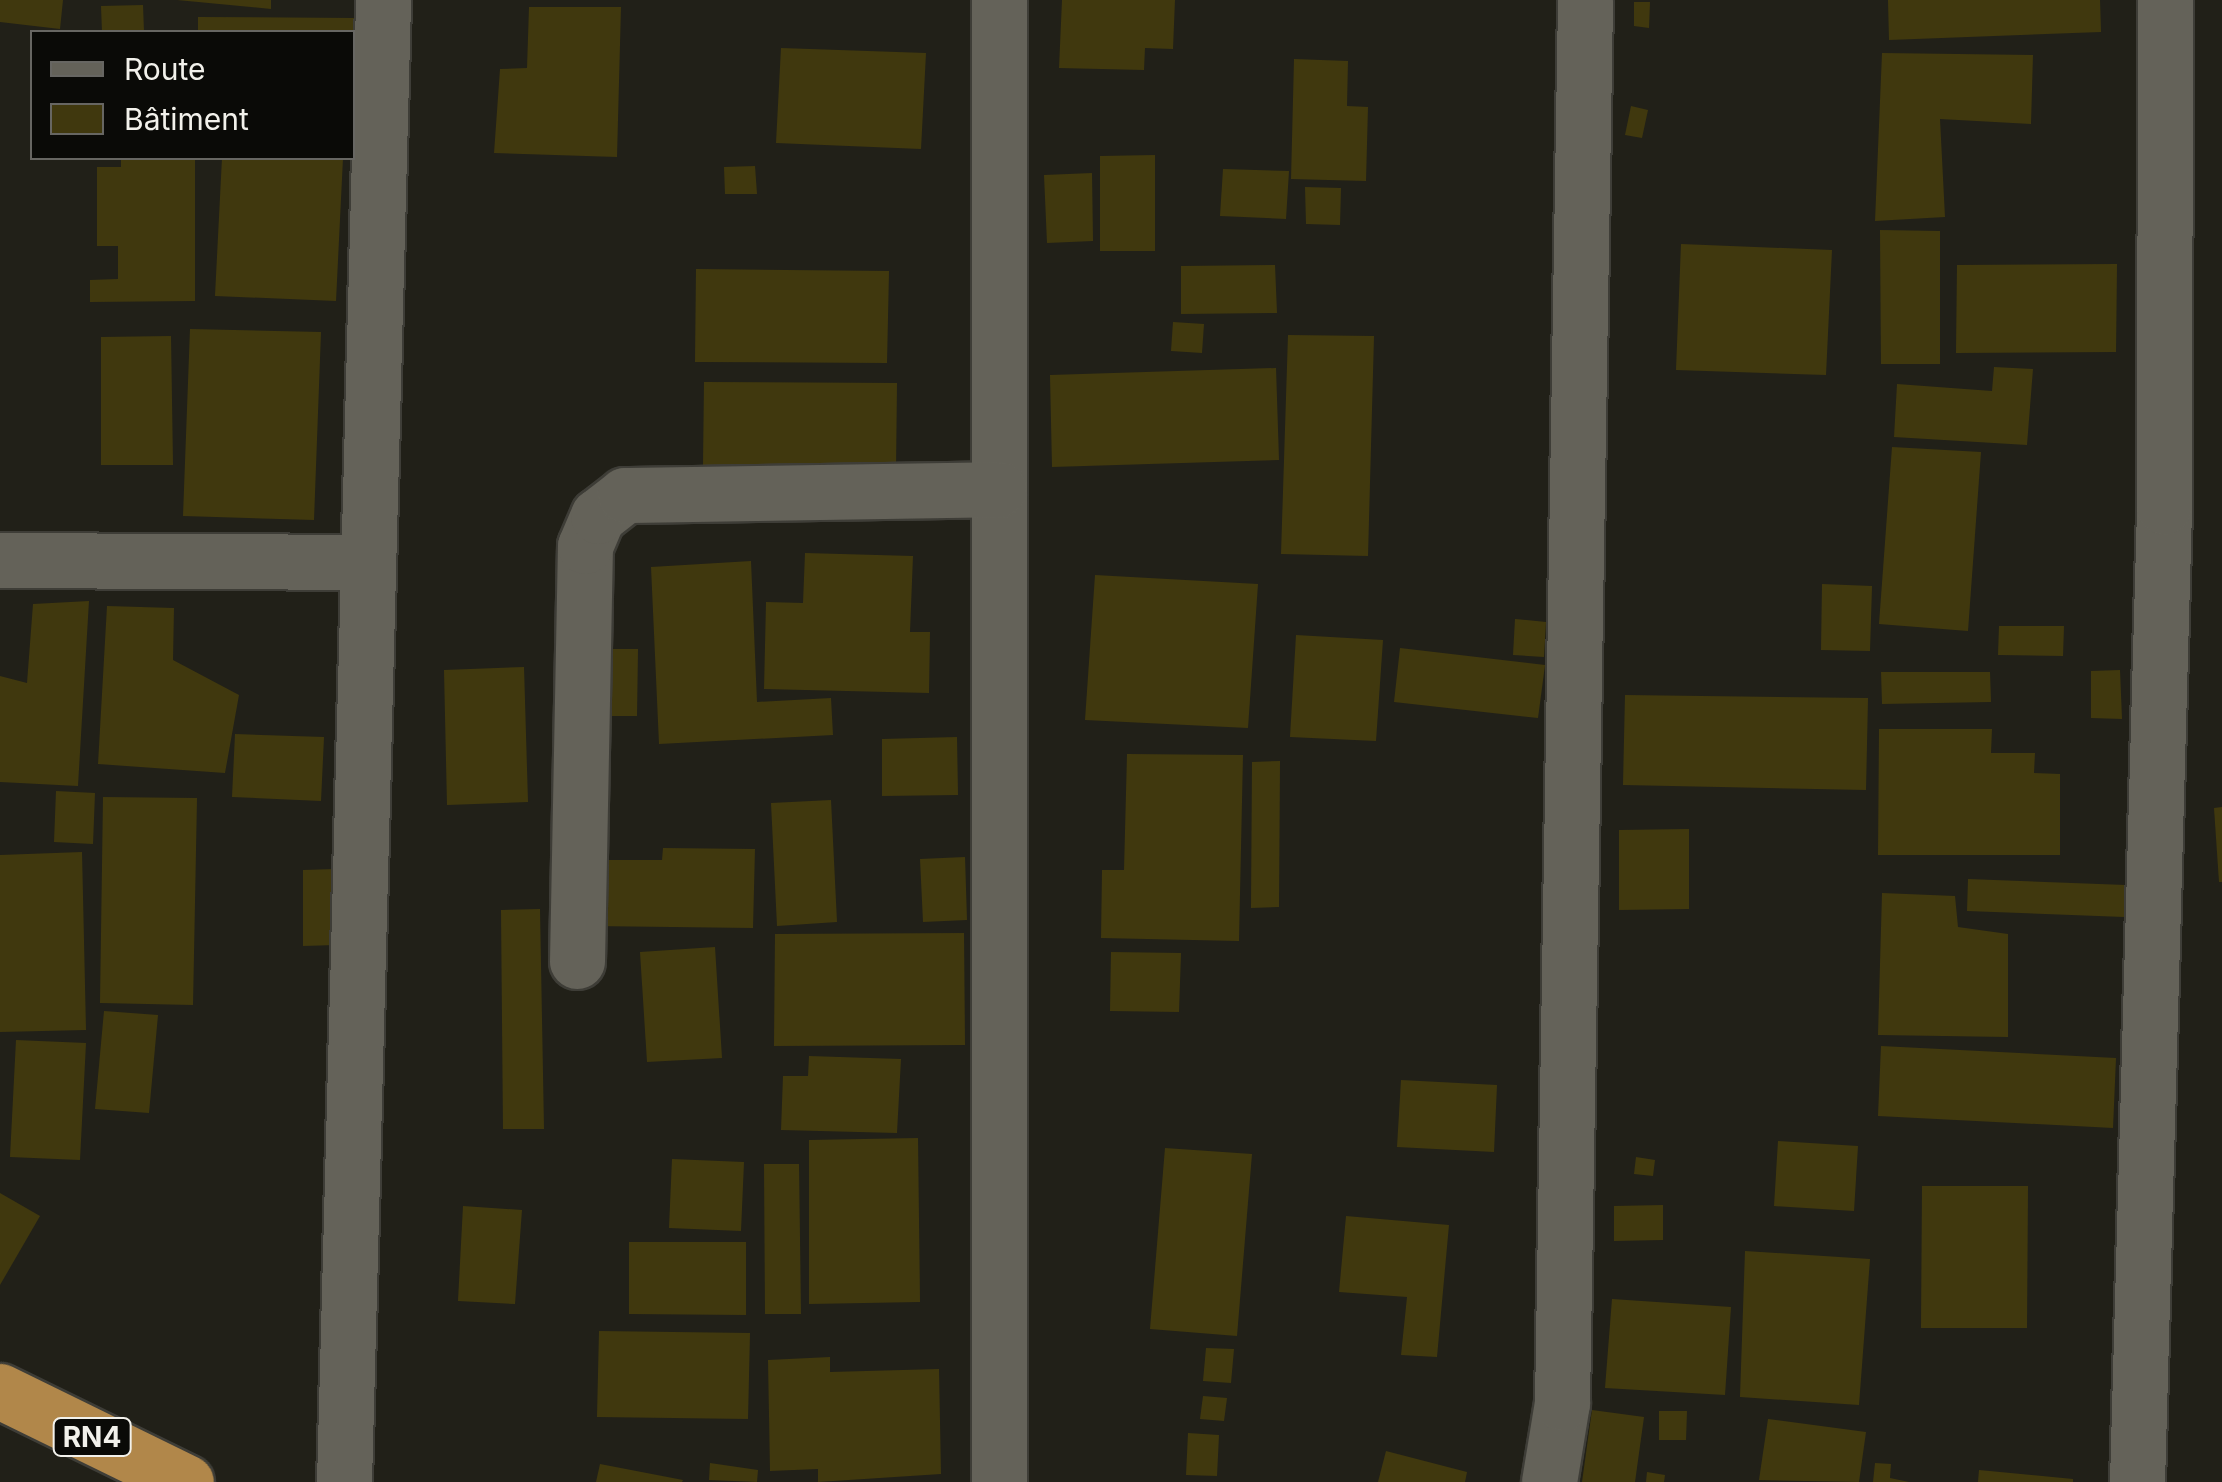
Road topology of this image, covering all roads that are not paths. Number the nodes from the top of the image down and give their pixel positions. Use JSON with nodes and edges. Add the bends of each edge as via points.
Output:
{"nodes":[{"id":1,"x":383,"y":0,"type":"edge"},
{"id":2,"x":999,"y":0,"type":"edge"},
{"id":3,"x":1585,"y":0,"type":"edge"},
{"id":4,"x":2166,"y":0,"type":"edge"},
{"id":5,"x":999,"y":488,"type":"junction"},
{"id":6,"x":0,"y":560,"type":"edge"},
{"id":7,"x":368,"y":562,"type":"junction"},
{"id":8,"x":576,"y":961,"type":"dead end"},
{"id":9,"x":0,"y":1390,"type":"edge"},
{"id":10,"x":129,"y":1468,"type":"edge"},
{"id":11,"x":186,"y":1482,"type":"edge"},
{"id":12,"x":344,"y":1482,"type":"edge"},
{"id":13,"x":999,"y":1482,"type":"edge"},
{"id":14,"x":1549,"y":1482,"type":"edge"},
{"id":15,"x":2137,"y":1482,"type":"edge"}],
"edges":[{"from":1,"to":7,"type":"street"},
{"from":2,"to":5,"type":"street"},
{"from":3,"to":14,"type":"street","via":[[1562,1383]]},
{"from":4,"to":15,"type":"street","via":[[2164,507]]},
{"from":5,"to":8,"type":"street","via":[[625,495],[598,516],[585,546]]},
{"from":5,"to":13,"type":"street"},
{"from":6,"to":7,"type":"street"},
{"from":7,"to":12,"type":"street"},
{"from":9,"to":10,"type":"highway","number":"RN4"},
{"from":10,"to":11,"type":"highway","number":"RN4"}]}
